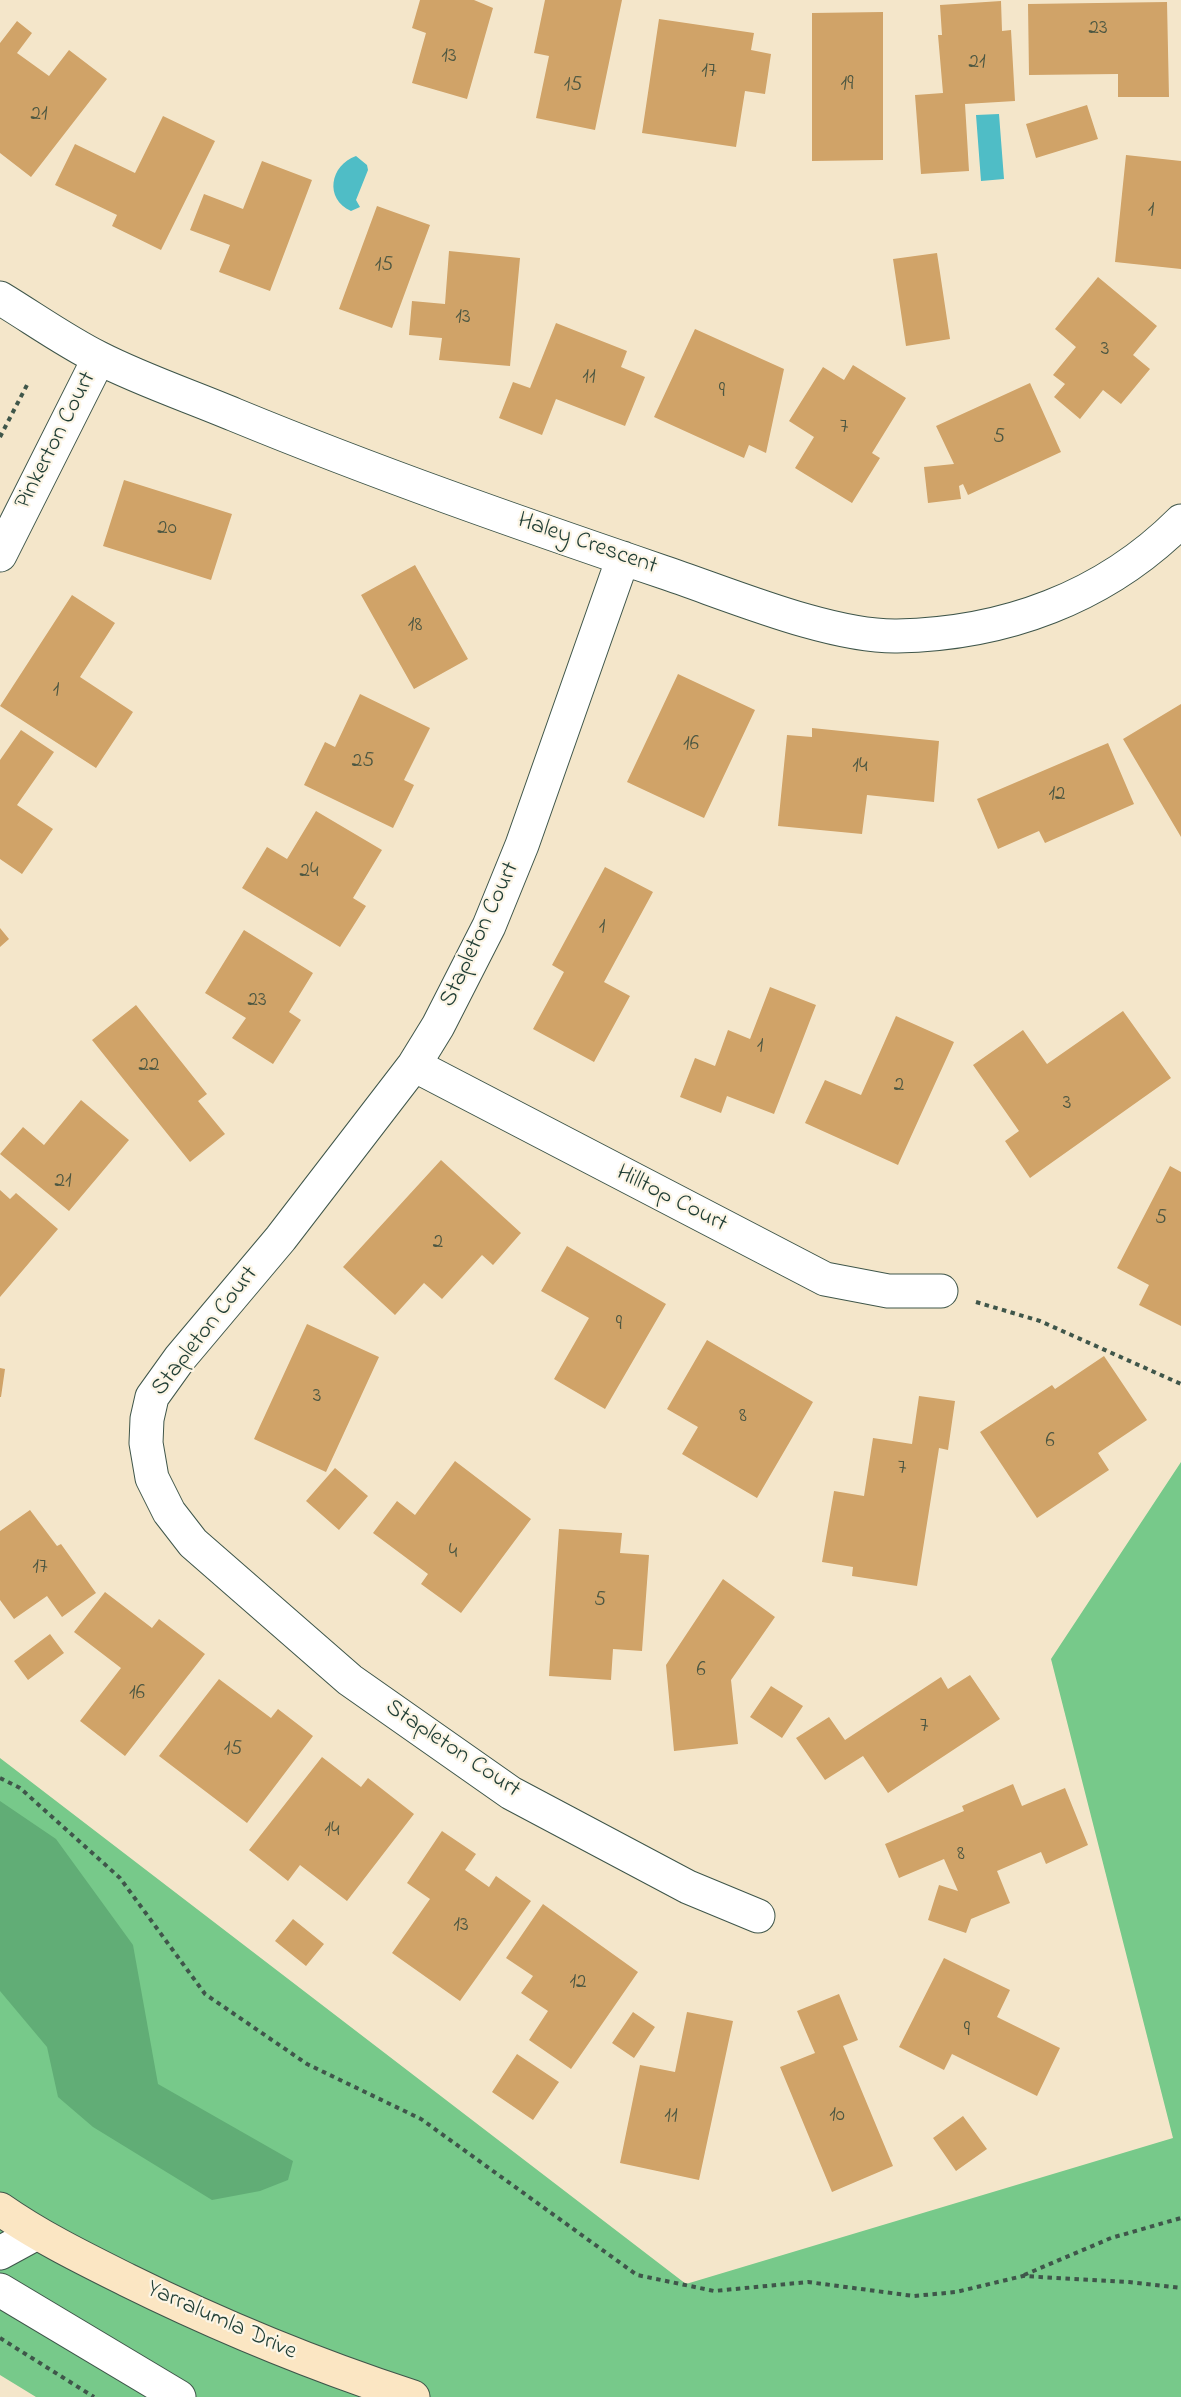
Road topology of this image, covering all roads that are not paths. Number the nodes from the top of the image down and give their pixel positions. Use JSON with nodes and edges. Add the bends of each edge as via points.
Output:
{"nodes":[{"id":1,"x":0,"y":298,"type":"edge"},
{"id":2,"x":99,"y":358,"type":"junction"},
{"id":3,"x":1181,"y":521,"type":"edge"},
{"id":4,"x":0,"y":555,"type":"edge"},
{"id":5,"x":623,"y":558,"type":"junction"},
{"id":6,"x":414,"y":1065,"type":"junction"},
{"id":7,"x":941,"y":1291,"type":"road end"},
{"id":8,"x":758,"y":1916,"type":"dead end"},
{"id":9,"x":0,"y":2209,"type":"edge"},
{"id":10,"x":35,"y":2234,"type":"junction"},
{"id":11,"x":0,"y":2253,"type":"edge"},
{"id":12,"x":0,"y":2290,"type":"edge"},
{"id":13,"x":179,"y":2397,"type":"edge"},
{"id":14,"x":413,"y":2397,"type":"edge"}],
"edges":[{"from":1,"to":2,"type":"street","name":"Haley Crescent"},
{"from":2,"to":4,"type":"street","name":"Pinkerton Court"},
{"from":2,"to":5,"type":"street","name":"Haley Crescent","via":[[362,467]]},
{"from":3,"to":5,"type":"street","name":"Haley Crescent","via":[[1136,561],[1077,597],[1018,618],[955,632],[894,636],[837,628]]},
{"from":5,"to":6,"type":"street","name":"Stapleton Court","via":[[522,845],[493,916]]},
{"from":6,"to":7,"type":"street","name":"Hilltop Court","via":[[825,1279],[888,1291]]},
{"from":6,"to":8,"type":"street","name":"Stapleton Court","via":[[281,1238],[152,1396],[146,1443],[152,1478],[169,1512],[193,1543],[350,1680],[511,1793],[688,1887]]},
{"from":9,"to":10,"type":"main road","name":"Yarralumla Drive"},
{"from":10,"to":11,"type":"street"},
{"from":10,"to":14,"type":"main road","name":"Yarralumla Drive","via":[[197,2315],[345,2375]]},
{"from":12,"to":13,"type":"street"}]}
